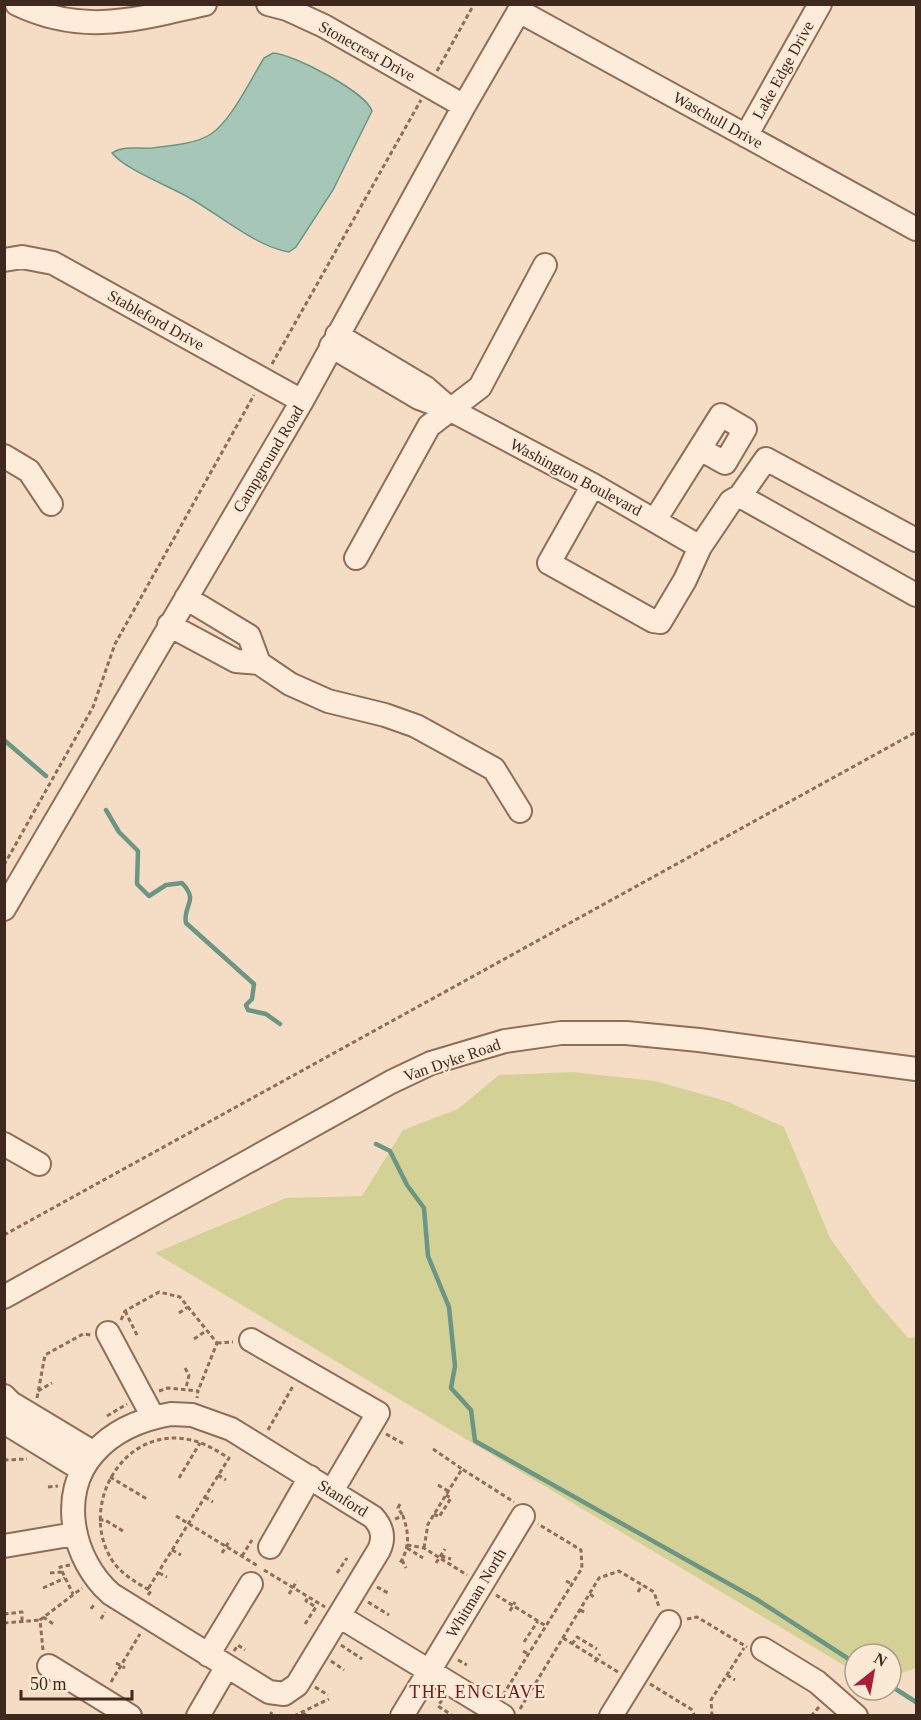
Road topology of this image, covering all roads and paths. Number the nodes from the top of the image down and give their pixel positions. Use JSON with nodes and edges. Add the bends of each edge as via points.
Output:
{"nodes":[{"id":1,"x":17,"y":4,"type":"edge"},
{"id":2,"x":205,"y":4,"type":"edge"},
{"id":3,"x":267,"y":4,"type":"edge"},
{"id":4,"x":474,"y":4,"type":"edge"},
{"id":5,"x":820,"y":4,"type":"edge"},
{"id":6,"x":521,"y":8,"type":"edge"},
{"id":7,"x":434,"y":77,"type":"dead end"},
{"id":8,"x":424,"y":95,"type":"dead end"},
{"id":9,"x":464,"y":106,"type":"junction"},
{"id":10,"x":746,"y":136,"type":"junction"},
{"id":11,"x":916,"y":229,"type":"edge"},
{"id":12,"x":4,"y":260,"type":"edge"},
{"id":13,"x":545,"y":265,"type":"dead end"},
{"id":14,"x":334,"y":341,"type":"junction"},
{"id":15,"x":265,"y":375,"type":"junction"},
{"id":16,"x":302,"y":401,"type":"junction"},
{"id":17,"x":451,"y":410,"type":"junction"},
{"id":18,"x":700,"y":449,"type":"dead end"},
{"id":19,"x":4,"y":456,"type":"edge"},
{"id":20,"x":593,"y":485,"type":"junction"},
{"id":21,"x":740,"y":496,"type":"junction"},
{"id":22,"x":51,"y":504,"type":"dead end"},
{"id":23,"x":655,"y":520,"type":"junction"},
{"id":24,"x":916,"y":540,"type":"edge"},
{"id":25,"x":700,"y":547,"type":"junction"},
{"id":26,"x":356,"y":558,"type":"dead end"},
{"id":27,"x":916,"y":595,"type":"edge"},
{"id":28,"x":186,"y":598,"type":"junction"},
{"id":29,"x":170,"y":625,"type":"junction"},
{"id":30,"x":259,"y":663,"type":"junction"},
{"id":31,"x":916,"y":732,"type":"edge"},
{"id":32,"x":520,"y":811,"type":"dead end"},
{"id":33,"x":4,"y":865,"type":"edge"},
{"id":34,"x":4,"y":909,"type":"edge"},
{"id":35,"x":916,"y":1069,"type":"edge"},
{"id":36,"x":4,"y":1144,"type":"edge"},
{"id":37,"x":39,"y":1164,"type":"dead end"},
{"id":38,"x":4,"y":1235,"type":"edge"},
{"id":39,"x":4,"y":1297,"type":"edge"},
{"id":40,"x":188,"y":1307,"type":"junction"},
{"id":41,"x":125,"y":1311,"type":"junction"},
{"id":42,"x":179,"y":1312,"type":"dead end"},
{"id":43,"x":206,"y":1331,"type":"junction"},
{"id":44,"x":109,"y":1333,"type":"junction"},
{"id":45,"x":137,"y":1335,"type":"dead end"},
{"id":46,"x":194,"y":1339,"type":"dead end"},
{"id":47,"x":251,"y":1340,"type":"dead end"},
{"id":48,"x":185,"y":1368,"type":"dead end"},
{"id":49,"x":296,"y":1382,"type":"dead end"},
{"id":50,"x":52,"y":1383,"type":"dead end"},
{"id":51,"x":186,"y":1389,"type":"junction"},
{"id":52,"x":38,"y":1391,"type":"junction"},
{"id":53,"x":198,"y":1391,"type":"junction"},
{"id":54,"x":151,"y":1393,"type":"dead end"},
{"id":55,"x":280,"y":1394,"type":"dead end"},
{"id":56,"x":4,"y":1396,"type":"edge"},
{"id":57,"x":286,"y":1398,"type":"junction"},
{"id":58,"x":36,"y":1402,"type":"dead end"},
{"id":59,"x":196,"y":1406,"type":"dead end"},
{"id":60,"x":153,"y":1417,"type":"junction"},
{"id":61,"x":4,"y":1422,"type":"edge"},
{"id":62,"x":380,"y":1430,"type":"dead end"},
{"id":63,"x":266,"y":1434,"type":"dead end"},
{"id":64,"x":200,"y":1443,"type":"junction"},
{"id":65,"x":404,"y":1444,"type":"dead end"},
{"id":66,"x":433,"y":1449,"type":"dead end"},
{"id":67,"x":35,"y":1459,"type":"dead end"},
{"id":68,"x":4,"y":1460,"type":"edge"},
{"id":69,"x":88,"y":1462,"type":"junction"},
{"id":70,"x":462,"y":1469,"type":"junction"},
{"id":71,"x":218,"y":1475,"type":"junction"},
{"id":72,"x":110,"y":1477,"type":"junction"},
{"id":73,"x":310,"y":1477,"type":"junction"},
{"id":74,"x":179,"y":1478,"type":"dead end"},
{"id":75,"x":226,"y":1480,"type":"dead end"},
{"id":76,"x":485,"y":1484,"type":"junction"},
{"id":77,"x":63,"y":1485,"type":"dead end"},
{"id":78,"x":438,"y":1485,"type":"dead end"},
{"id":79,"x":48,"y":1487,"type":"dead end"},
{"id":80,"x":482,"y":1489,"type":"dead end"},
{"id":81,"x":332,"y":1491,"type":"junction"},
{"id":82,"x":447,"y":1493,"type":"junction"},
{"id":83,"x":205,"y":1497,"type":"junction"},
{"id":84,"x":147,"y":1498,"type":"dead end"},
{"id":85,"x":213,"y":1502,"type":"dead end"},
{"id":86,"x":400,"y":1503,"type":"dead end"},
{"id":87,"x":440,"y":1504,"type":"junction"},
{"id":88,"x":445,"y":1507,"type":"junction"},
{"id":89,"x":434,"y":1514,"type":"junction"},
{"id":90,"x":176,"y":1516,"type":"dead end"},
{"id":91,"x":403,"y":1516,"type":"junction"},
{"id":92,"x":523,"y":1516,"type":"junction"},
{"id":93,"x":99,"y":1520,"type":"junction"},
{"id":94,"x":388,"y":1521,"type":"dead end"},
{"id":95,"x":189,"y":1524,"type":"junction"},
{"id":96,"x":123,"y":1531,"type":"dead end"},
{"id":97,"x":75,"y":1534,"type":"junction"},
{"id":98,"x":556,"y":1535,"type":"junction"},
{"id":99,"x":230,"y":1540,"type":"dead end"},
{"id":100,"x":553,"y":1541,"type":"dead end"},
{"id":101,"x":4,"y":1546,"type":"edge"},
{"id":102,"x":226,"y":1546,"type":"junction"},
{"id":103,"x":407,"y":1547,"type":"junction"},
{"id":104,"x":266,"y":1548,"type":"junction"},
{"id":105,"x":424,"y":1548,"type":"junction"},
{"id":106,"x":445,"y":1549,"type":"dead end"},
{"id":107,"x":172,"y":1550,"type":"junction"},
{"id":108,"x":222,"y":1553,"type":"dead end"},
{"id":109,"x":181,"y":1555,"type":"dead end"},
{"id":110,"x":242,"y":1556,"type":"junction"},
{"id":111,"x":440,"y":1557,"type":"junction"},
{"id":112,"x":347,"y":1558,"type":"dead end"},
{"id":113,"x":423,"y":1558,"type":"dead end"},
{"id":114,"x":451,"y":1562,"type":"junction"},
{"id":115,"x":436,"y":1563,"type":"dead end"},
{"id":116,"x":74,"y":1564,"type":"dead end"},
{"id":117,"x":406,"y":1568,"type":"dead end"},
{"id":118,"x":62,"y":1572,"type":"junction"},
{"id":119,"x":159,"y":1573,"type":"junction"},
{"id":120,"x":50,"y":1574,"type":"dead end"},
{"id":121,"x":337,"y":1574,"type":"dead end"},
{"id":122,"x":167,"y":1577,"type":"dead end"},
{"id":123,"x":65,"y":1578,"type":"junction"},
{"id":124,"x":380,"y":1578,"type":"dead end"},
{"id":125,"x":262,"y":1579,"type":"junction"},
{"id":126,"x":474,"y":1580,"type":"dead end"},
{"id":127,"x":297,"y":1581,"type":"dead end"},
{"id":128,"x":566,"y":1581,"type":"dead end"},
{"id":129,"x":88,"y":1584,"type":"dead end"},
{"id":130,"x":572,"y":1584,"type":"junction"},
{"id":131,"x":642,"y":1585,"type":"junction"},
{"id":132,"x":375,"y":1586,"type":"junction"},
{"id":133,"x":293,"y":1587,"type":"junction"},
{"id":134,"x":43,"y":1588,"type":"dead end"},
{"id":135,"x":148,"y":1589,"type":"junction"},
{"id":136,"x":486,"y":1590,"type":"dead end"},
{"id":137,"x":638,"y":1592,"type":"dead end"},
{"id":138,"x":73,"y":1594,"type":"junction"},
{"id":139,"x":289,"y":1594,"type":"dead end"},
{"id":140,"x":390,"y":1594,"type":"dead end"},
{"id":141,"x":590,"y":1594,"type":"junction"},
{"id":142,"x":556,"y":1596,"type":"dead end"},
{"id":143,"x":308,"y":1597,"type":"junction"},
{"id":144,"x":596,"y":1598,"type":"dead end"},
{"id":145,"x":145,"y":1599,"type":"dead end"},
{"id":146,"x":562,"y":1599,"type":"junction"},
{"id":147,"x":96,"y":1601,"type":"dead end"},
{"id":148,"x":514,"y":1604,"type":"junction"},
{"id":149,"x":92,"y":1609,"type":"dead end"},
{"id":150,"x":106,"y":1610,"type":"dead end"},
{"id":151,"x":580,"y":1610,"type":"junction"},
{"id":152,"x":510,"y":1611,"type":"dead end"},
{"id":153,"x":10,"y":1613,"type":"junction"},
{"id":154,"x":330,"y":1613,"type":"junction"},
{"id":155,"x":587,"y":1613,"type":"dead end"},
{"id":156,"x":4,"y":1614,"type":"edge"},
{"id":157,"x":389,"y":1615,"type":"dead end"},
{"id":158,"x":42,"y":1618,"type":"junction"},
{"id":159,"x":669,"y":1618,"type":"junction"},
{"id":160,"x":101,"y":1619,"type":"dead end"},
{"id":161,"x":22,"y":1621,"type":"junction"},
{"id":162,"x":538,"y":1621,"type":"junction"},
{"id":163,"x":11,"y":1622,"type":"junction"},
{"id":164,"x":4,"y":1623,"type":"edge"},
{"id":165,"x":305,"y":1624,"type":"dead end"},
{"id":166,"x":55,"y":1625,"type":"dead end"},
{"id":167,"x":546,"y":1626,"type":"junction"},
{"id":168,"x":141,"y":1632,"type":"dead end"},
{"id":169,"x":563,"y":1638,"type":"junction"},
{"id":170,"x":343,"y":1640,"type":"dead end"},
{"id":171,"x":524,"y":1642,"type":"dead end"},
{"id":172,"x":340,"y":1644,"type":"junction"},
{"id":173,"x":572,"y":1644,"type":"junction"},
{"id":174,"x":597,"y":1649,"type":"dead end"},
{"id":175,"x":754,"y":1649,"type":"junction"},
{"id":176,"x":246,"y":1650,"type":"dead end"},
{"id":177,"x":523,"y":1651,"type":"dead end"},
{"id":178,"x":528,"y":1654,"type":"junction"},
{"id":179,"x":600,"y":1654,"type":"dead end"},
{"id":180,"x":226,"y":1656,"type":"junction"},
{"id":181,"x":362,"y":1659,"type":"dead end"},
{"id":182,"x":49,"y":1660,"type":"joint"},
{"id":183,"x":330,"y":1660,"type":"junction"},
{"id":184,"x":596,"y":1661,"type":"junction"},
{"id":185,"x":116,"y":1663,"type":"dead end"},
{"id":186,"x":467,"y":1665,"type":"dead end"},
{"id":187,"x":120,"y":1666,"type":"junction"},
{"id":188,"x":454,"y":1666,"type":"dead end"},
{"id":189,"x":513,"y":1666,"type":"dead end"},
{"id":190,"x":125,"y":1668,"type":"dead end"},
{"id":191,"x":324,"y":1669,"type":"dead end"},
{"id":192,"x":722,"y":1669,"type":"dead end"},
{"id":193,"x":344,"y":1670,"type":"dead end"},
{"id":194,"x":429,"y":1670,"type":"junction"},
{"id":195,"x":519,"y":1670,"type":"junction"},
{"id":196,"x":728,"y":1674,"type":"junction"},
{"id":197,"x":624,"y":1676,"type":"dead end"},
{"id":198,"x":319,"y":1678,"type":"dead end"},
{"id":199,"x":735,"y":1680,"type":"dead end"},
{"id":200,"x":648,"y":1683,"type":"dead end"},
{"id":201,"x":712,"y":1684,"type":"dead end"},
{"id":202,"x":314,"y":1686,"type":"junction"},
{"id":203,"x":719,"y":1688,"type":"junction"},
{"id":204,"x":671,"y":1689,"type":"dead end"},
{"id":205,"x":106,"y":1690,"type":"dead end"},
{"id":206,"x":310,"y":1692,"type":"dead end"},
{"id":207,"x":664,"y":1695,"type":"junction"},
{"id":208,"x":674,"y":1699,"type":"junction"},
{"id":209,"x":672,"y":1704,"type":"dead end"},
{"id":210,"x":506,"y":1710,"type":"edge"},
{"id":211,"x":302,"y":1712,"type":"junction"},
{"id":212,"x":130,"y":1716,"type":"edge"},
{"id":213,"x":198,"y":1716,"type":"edge"},
{"id":214,"x":294,"y":1716,"type":"edge"},
{"id":215,"x":308,"y":1716,"type":"edge"},
{"id":216,"x":402,"y":1716,"type":"edge"},
{"id":217,"x":611,"y":1716,"type":"edge"},
{"id":218,"x":695,"y":1716,"type":"edge"},
{"id":219,"x":712,"y":1716,"type":"edge"},
{"id":220,"x":856,"y":1716,"type":"edge"}],
"edges":[{"from":1,"to":2,"type":"street","via":[[50,18],[83,24],[117,22]]},
{"from":3,"to":9,"type":"street","name":"Stonecrest Drive","via":[[324,26]]},
{"from":4,"to":7,"type":"path"},
{"from":5,"to":10,"type":"street","name":"Lake Edge Drive"},
{"from":6,"to":9,"type":"street","name":"Campground Road"},
{"from":6,"to":10,"type":"street","name":"Waschull Drive"},
{"from":8,"to":15,"type":"path"},
{"from":9,"to":14,"type":"street","name":"Campground Road"},
{"from":10,"to":11,"type":"street","name":"Waschull Drive"},
{"from":12,"to":15,"type":"street","name":"Stableford Drive","via":[[22,257],[53,263]]},
{"from":13,"to":17,"type":"street","via":[[480,387]]},
{"from":14,"to":16,"type":"street","name":"Campground Road"},
{"from":14,"to":17,"type":"street","name":"Washington Boulevard","via":[[419,398]]},
{"from":15,"to":16,"type":"street","name":"Stableford Drive"},
{"from":15,"to":33,"type":"path","via":[[116,644],[93,707]]},
{"from":16,"to":28,"type":"street","name":"Campground Road"},
{"from":17,"to":20,"type":"street","name":"Washington Boulevard"},
{"from":17,"to":26,"type":"street","via":[[429,426]]},
{"from":18,"to":23,"type":"street"},
{"from":19,"to":22,"type":"street","via":[[29,471]]},
{"from":20,"to":23,"type":"street","name":"Washington Boulevard"},
{"from":20,"to":25,"type":"street","via":[[549,563],[660,622]]},
{"from":21,"to":24,"type":"street","via":[[766,459]]},
{"from":21,"to":25,"type":"street","via":[[731,501]]},
{"from":21,"to":27,"type":"street"},
{"from":23,"to":25,"type":"street","name":"Washington Boulevard"},
{"from":28,"to":29,"type":"street","name":"Campground Road"},
{"from":28,"to":30,"type":"street","via":[[249,636]]},
{"from":29,"to":30,"type":"street","via":[[236,661]]},
{"from":29,"to":34,"type":"street","name":"Campground Road"},
{"from":30,"to":32,"type":"street","via":[[290,684],[328,701],[416,726],[494,769]]},
{"from":31,"to":38,"type":"path"},
{"from":35,"to":39,"type":"street","name":"Van Dyke Road","via":[[626,1033],[561,1033],[505,1041],[432,1063],[392,1082]]},
{"from":36,"to":37,"type":"street"},
{"from":40,"to":41,"type":"path","via":[[180,1297],[159,1292]]},
{"from":40,"to":42,"type":"path"},
{"from":40,"to":43,"type":"path"},
{"from":41,"to":44,"type":"path"},
{"from":41,"to":45,"type":"path"},
{"from":43,"to":46,"type":"path"},
{"from":43,"to":53,"type":"path","via":[[217,1343]]},
{"from":44,"to":52,"type":"path","via":[[83,1334],[45,1355]]},
{"from":44,"to":60,"type":"street"},
{"from":47,"to":81,"type":"street","via":[[378,1413]]},
{"from":48,"to":51,"type":"path","via":[[189,1375]]},
{"from":49,"to":57,"type":"path"},
{"from":50,"to":52,"type":"path"},
{"from":51,"to":53,"type":"path"},
{"from":51,"to":54,"type":"path","via":[[168,1388]]},
{"from":52,"to":58,"type":"path"},
{"from":53,"to":59,"type":"path"},
{"from":55,"to":57,"type":"path"},
{"from":56,"to":69,"type":"street"},
{"from":57,"to":63,"type":"path"},
{"from":60,"to":69,"type":"street","name":"Stanford","via":[[123,1430]]},
{"from":60,"to":73,"type":"street","name":"Stanford","via":[[192,1415],[208,1419]]},
{"from":61,"to":69,"type":"street"},
{"from":62,"to":65,"type":"path"},
{"from":64,"to":71,"type":"path","via":[[229,1458]]},
{"from":64,"to":72,"type":"path","via":[[178,1439],[153,1443],[122,1462]]},
{"from":64,"to":74,"type":"path"},
{"from":66,"to":70,"type":"path"},
{"from":67,"to":68,"type":"path"},
{"from":69,"to":97,"type":"street","name":"Stanford","via":[[74,1500]]},
{"from":70,"to":76,"type":"path"},
{"from":70,"to":82,"type":"path"},
{"from":71,"to":75,"type":"path"},
{"from":71,"to":83,"type":"path"},
{"from":72,"to":84,"type":"path"},
{"from":72,"to":93,"type":"path","via":[[101,1497]]},
{"from":73,"to":81,"type":"street","name":"Stanford"},
{"from":73,"to":104,"type":"street"},
{"from":76,"to":80,"type":"path"},
{"from":76,"to":92,"type":"path"},
{"from":77,"to":79,"type":"path"},
{"from":78,"to":82,"type":"path"},
{"from":81,"to":154,"type":"street","name":"Stanford","via":[[373,1517],[382,1533],[379,1550]]},
{"from":82,"to":87,"type":"path"},
{"from":82,"to":88,"type":"path","via":[[451,1498]]},
{"from":83,"to":85,"type":"path"},
{"from":83,"to":95,"type":"path"},
{"from":86,"to":91,"type":"path","via":[[398,1508]]},
{"from":87,"to":88,"type":"path"},
{"from":87,"to":89,"type":"path"},
{"from":88,"to":89,"type":"path","via":[[439,1517]]},
{"from":89,"to":105,"type":"path"},
{"from":90,"to":95,"type":"path"},
{"from":91,"to":94,"type":"path"},
{"from":91,"to":103,"type":"path"},
{"from":92,"to":98,"type":"path"},
{"from":92,"to":194,"type":"street","name":"Whitman North"},
{"from":93,"to":96,"type":"path"},
{"from":93,"to":135,"type":"path","via":[[102,1538],[115,1564]]},
{"from":95,"to":102,"type":"path"},
{"from":95,"to":107,"type":"path"},
{"from":97,"to":101,"type":"street"},
{"from":97,"to":180,"type":"street","name":"Stanford","via":[[84,1559],[104,1588]]},
{"from":98,"to":100,"type":"path"},
{"from":98,"to":130,"type":"path","via":[[581,1550],[582,1568]]},
{"from":99,"to":102,"type":"path"},
{"from":102,"to":108,"type":"path"},
{"from":102,"to":110,"type":"path"},
{"from":103,"to":105,"type":"path"},
{"from":103,"to":113,"type":"path"},
{"from":103,"to":117,"type":"path","via":[[401,1561]]},
{"from":104,"to":110,"type":"path"},
{"from":104,"to":125,"type":"path"},
{"from":105,"to":111,"type":"path"},
{"from":106,"to":111,"type":"path"},
{"from":107,"to":109,"type":"path"},
{"from":107,"to":119,"type":"path"},
{"from":110,"to":125,"type":"path"},
{"from":111,"to":114,"type":"path"},
{"from":111,"to":114,"type":"path"},
{"from":111,"to":115,"type":"path"},
{"from":112,"to":121,"type":"path"},
{"from":114,"to":126,"type":"path"},
{"from":116,"to":118,"type":"path","via":[[60,1567]]},
{"from":118,"to":120,"type":"path"},
{"from":118,"to":123,"type":"path"},
{"from":119,"to":122,"type":"path"},
{"from":119,"to":135,"type":"path"},
{"from":123,"to":134,"type":"path"},
{"from":123,"to":138,"type":"path"},
{"from":124,"to":132,"type":"path"},
{"from":125,"to":133,"type":"path"},
{"from":125,"to":180,"type":"street"},
{"from":127,"to":133,"type":"path"},
{"from":128,"to":130,"type":"path"},
{"from":129,"to":138,"type":"path"},
{"from":130,"to":146,"type":"path"},
{"from":131,"to":137,"type":"path"},
{"from":131,"to":141,"type":"path","via":[[619,1571],[599,1578]]},
{"from":131,"to":159,"type":"path","via":[[654,1592]]},
{"from":132,"to":140,"type":"path"},
{"from":132,"to":157,"type":"path","via":[[366,1601]]},
{"from":133,"to":139,"type":"path"},
{"from":133,"to":143,"type":"path"},
{"from":135,"to":145,"type":"path","via":[[151,1591]]},
{"from":136,"to":148,"type":"path"},
{"from":138,"to":158,"type":"path"},
{"from":141,"to":144,"type":"path"},
{"from":141,"to":151,"type":"path"},
{"from":142,"to":146,"type":"path"},
{"from":143,"to":154,"type":"path"},
{"from":143,"to":165,"type":"path","via":[[306,1601],[316,1607]]},
{"from":146,"to":167,"type":"path"},
{"from":147,"to":149,"type":"path"},
{"from":148,"to":152,"type":"path"},
{"from":148,"to":162,"type":"path"},
{"from":150,"to":160,"type":"path"},
{"from":151,"to":155,"type":"path"},
{"from":151,"to":169,"type":"path"},
{"from":153,"to":156,"type":"path"},
{"from":153,"to":161,"type":"path","via":[[22,1612]]},
{"from":153,"to":163,"type":"path"},
{"from":154,"to":180,"type":"street","name":"Stanford","via":[[297,1685],[284,1694],[269,1692]]},
{"from":154,"to":194,"type":"street"},
{"from":158,"to":161,"type":"path"},
{"from":158,"to":166,"type":"path"},
{"from":158,"to":182,"type":"path","via":[[41,1648]]},
{"from":159,"to":175,"type":"path","via":[[697,1617]]},
{"from":159,"to":217,"type":"street"},
{"from":161,"to":163,"type":"path"},
{"from":162,"to":167,"type":"path"},
{"from":162,"to":171,"type":"path"},
{"from":163,"to":164,"type":"path"},
{"from":167,"to":178,"type":"path"},
{"from":168,"to":187,"type":"path"},
{"from":169,"to":173,"type":"path"},
{"from":169,"to":210,"type":"path"},
{"from":170,"to":172,"type":"path"},
{"from":172,"to":181,"type":"path"},
{"from":172,"to":183,"type":"path"},
{"from":173,"to":174,"type":"path","via":[[577,1637]]},
{"from":173,"to":184,"type":"path"},
{"from":175,"to":196,"type":"path"},
{"from":175,"to":220,"type":"street","via":[[817,1682]]},
{"from":176,"to":180,"type":"path","via":[[238,1645]]},
{"from":177,"to":178,"type":"path"},
{"from":178,"to":195,"type":"path"},
{"from":179,"to":184,"type":"path"},
{"from":180,"to":213,"type":"street"},
{"from":182,"to":212,"type":"street"},
{"from":183,"to":191,"type":"path"},
{"from":183,"to":193,"type":"path"},
{"from":184,"to":197,"type":"path"},
{"from":185,"to":187,"type":"path"},
{"from":186,"to":188,"type":"path","via":[[458,1660]]},
{"from":187,"to":190,"type":"path"},
{"from":187,"to":205,"type":"path"},
{"from":189,"to":195,"type":"path"},
{"from":192,"to":196,"type":"path"},
{"from":194,"to":210,"type":"street"},
{"from":194,"to":216,"type":"street","name":"Whitman North"},
{"from":195,"to":210,"type":"path"},
{"from":196,"to":199,"type":"path"},
{"from":196,"to":203,"type":"path"},
{"from":198,"to":202,"type":"path"},
{"from":200,"to":207,"type":"path"},
{"from":201,"to":203,"type":"path"},
{"from":202,"to":206,"type":"path"},
{"from":202,"to":211,"type":"path","via":[[328,1697]]},
{"from":203,"to":219,"type":"path","via":[[711,1700]]},
{"from":204,"to":207,"type":"path"},
{"from":207,"to":208,"type":"path"},
{"from":208,"to":209,"type":"path"},
{"from":208,"to":218,"type":"path"},
{"from":211,"to":214,"type":"path"},
{"from":211,"to":215,"type":"path"}]}
